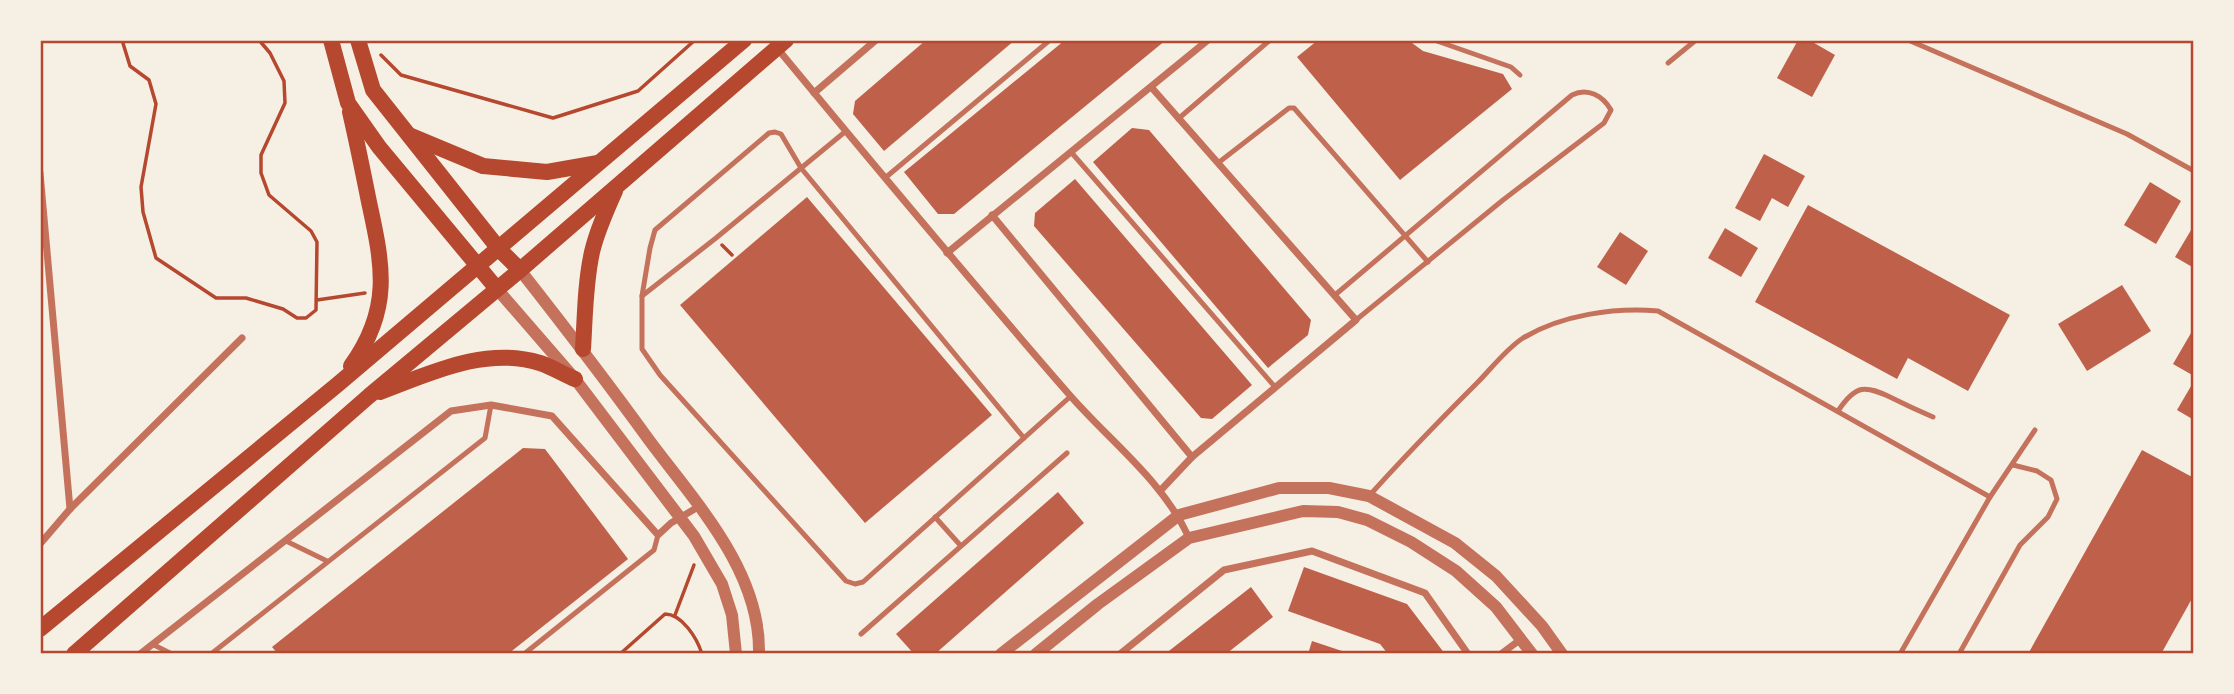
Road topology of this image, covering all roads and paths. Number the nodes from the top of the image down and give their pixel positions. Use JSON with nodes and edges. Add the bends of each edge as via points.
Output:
{"nodes":[{"id":1,"x":122,"y":40,"type":"edge"},
{"id":2,"x":259,"y":40,"type":"edge"},
{"id":3,"x":331,"y":40,"type":"edge"},
{"id":4,"x":358,"y":40,"type":"edge"},
{"id":5,"x":695,"y":40,"type":"edge"},
{"id":6,"x":744,"y":40,"type":"edge"},
{"id":7,"x":876,"y":40,"type":"edge"},
{"id":8,"x":1050,"y":40,"type":"edge"},
{"id":9,"x":1208,"y":40,"type":"edge"},
{"id":10,"x":1270,"y":40,"type":"edge"},
{"id":11,"x":1434,"y":40,"type":"edge"},
{"id":12,"x":1696,"y":40,"type":"edge"},
{"id":13,"x":1908,"y":40,"type":"edge"},
{"id":14,"x":781,"y":44,"type":"edge"},
{"id":15,"x":378,"y":53,"type":"dead end"},
{"id":16,"x":1668,"y":63,"type":"dead end"},
{"id":17,"x":1520,"y":75,"type":"dead end"},
{"id":18,"x":1152,"y":88,"type":"junction"},
{"id":19,"x":814,"y":93,"type":"junction"},
{"id":20,"x":348,"y":103,"type":"junction"},
{"id":21,"x":1178,"y":118,"type":"junction"},
{"id":22,"x":846,"y":131,"type":"junction"},
{"id":23,"x":408,"y":135,"type":"junction"},
{"id":24,"x":1071,"y":152,"type":"junction"},
{"id":25,"x":598,"y":163,"type":"junction"},
{"id":26,"x":1218,"y":163,"type":"junction"},
{"id":27,"x":801,"y":168,"type":"junction"},
{"id":28,"x":2194,"y":171,"type":"edge"},
{"id":29,"x":40,"y":173,"type":"edge"},
{"id":30,"x":886,"y":178,"type":"junction"},
{"id":31,"x":617,"y":186,"type":"junction"},
{"id":32,"x":992,"y":215,"type":"junction"},
{"id":33,"x":1405,"y":236,"type":"junction"},
{"id":34,"x":724,"y":246,"type":"dead end"},
{"id":35,"x":499,"y":249,"type":"junction"},
{"id":36,"x":947,"y":253,"type":"junction"},
{"id":37,"x":732,"y":256,"type":"dead end"},
{"id":38,"x":1428,"y":262,"type":"junction"},
{"id":39,"x":478,"y":267,"type":"junction"},
{"id":40,"x":520,"y":270,"type":"junction"},
{"id":41,"x":497,"y":289,"type":"junction"},
{"id":42,"x":380,"y":290,"type":"junction"},
{"id":43,"x":1335,"y":295,"type":"junction"},
{"id":44,"x":642,"y":296,"type":"junction"},
{"id":45,"x":317,"y":300,"type":"junction"},
{"id":46,"x":1356,"y":320,"type":"junction"},
{"id":47,"x":242,"y":338,"type":"dead end"},
{"id":48,"x":583,"y":349,"type":"junction"},
{"id":49,"x":575,"y":380,"type":"junction"},
{"id":50,"x":337,"y":385,"type":"junction"},
{"id":51,"x":1275,"y":387,"type":"junction"},
{"id":52,"x":369,"y":396,"type":"junction"},
{"id":53,"x":1071,"y":396,"type":"junction"},
{"id":54,"x":491,"y":405,"type":"junction"},
{"id":55,"x":1838,"y":411,"type":"junction"},
{"id":56,"x":1933,"y":417,"type":"dead end"},
{"id":57,"x":2035,"y":430,"type":"dead end"},
{"id":58,"x":1024,"y":438,"type":"junction"},
{"id":59,"x":1067,"y":453,"type":"dead end"},
{"id":60,"x":1192,"y":457,"type":"junction"},
{"id":61,"x":2013,"y":465,"type":"junction"},
{"id":62,"x":1160,"y":491,"type":"junction"},
{"id":63,"x":1369,"y":496,"type":"junction"},
{"id":64,"x":1990,"y":497,"type":"junction"},
{"id":65,"x":698,"y":507,"type":"junction"},
{"id":66,"x":70,"y":509,"type":"junction"},
{"id":67,"x":1179,"y":516,"type":"junction"},
{"id":68,"x":935,"y":517,"type":"junction"},
{"id":69,"x":681,"y":518,"type":"junction"},
{"id":70,"x":658,"y":535,"type":"junction"},
{"id":71,"x":1189,"y":538,"type":"junction"},
{"id":72,"x":286,"y":541,"type":"junction"},
{"id":73,"x":40,"y":544,"type":"edge"},
{"id":74,"x":961,"y":546,"type":"junction"},
{"id":75,"x":327,"y":561,"type":"junction"},
{"id":76,"x":691,"y":574,"type":"dead end"},
{"id":77,"x":675,"y":615,"type":"junction"},
{"id":78,"x":40,"y":629,"type":"edge"},
{"id":79,"x":861,"y":634,"type":"dead end"},
{"id":80,"x":1521,"y":639,"type":"junction"},
{"id":81,"x":152,"y":644,"type":"junction"},
{"id":82,"x":74,"y":654,"type":"edge"},
{"id":83,"x":140,"y":654,"type":"edge"},
{"id":84,"x":172,"y":654,"type":"edge"},
{"id":85,"x":211,"y":654,"type":"edge"},
{"id":86,"x":524,"y":654,"type":"edge"},
{"id":87,"x":620,"y":654,"type":"edge"},
{"id":88,"x":702,"y":654,"type":"edge"},
{"id":89,"x":736,"y":654,"type":"edge"},
{"id":90,"x":759,"y":654,"type":"edge"},
{"id":91,"x":1001,"y":654,"type":"edge"},
{"id":92,"x":1035,"y":654,"type":"edge"},
{"id":93,"x":1120,"y":654,"type":"edge"},
{"id":94,"x":1468,"y":654,"type":"edge"},
{"id":95,"x":1501,"y":654,"type":"edge"},
{"id":96,"x":1532,"y":654,"type":"edge"},
{"id":97,"x":1562,"y":654,"type":"edge"},
{"id":98,"x":1900,"y":654,"type":"edge"},
{"id":99,"x":1959,"y":654,"type":"edge"}],
"edges":[{"from":1,"to":45,"type":"path","via":[[130,66],[149,80],[156,104],[141,187],[156,258],[216,298],[246,298],[284,309],[296,318],[306,318],[316,310]]},
{"from":2,"to":45,"type":"path","via":[[280,72],[285,92],[285,103],[261,155],[261,173],[269,195],[311,231],[317,242]]},
{"from":3,"to":20,"type":"main road"},
{"from":4,"to":23,"type":"main road","via":[[373,90]]},
{"from":5,"to":15,"type":"path","via":[[638,91],[554,118],[401,75]]},
{"from":6,"to":25,"type":"main road"},
{"from":7,"to":19,"type":"street"},
{"from":8,"to":30,"type":"lane"},
{"from":9,"to":18,"type":"street"},
{"from":10,"to":21,"type":"lane"},
{"from":11,"to":17,"type":"lane","via":[[1510,67]]},
{"from":12,"to":16,"type":"lane"},
{"from":13,"to":28,"type":"lane","via":[[2127,134]]},
{"from":14,"to":19,"type":"street"},
{"from":14,"to":31,"type":"main road"},
{"from":18,"to":21,"type":"street"},
{"from":18,"to":24,"type":"street"},
{"from":19,"to":22,"type":"street"},
{"from":20,"to":39,"type":"main road"},
{"from":20,"to":42,"type":"main road","via":[[381,257]]},
{"from":21,"to":26,"type":"street"},
{"from":22,"to":27,"type":"lane"},
{"from":22,"to":30,"type":"street"},
{"from":23,"to":25,"type":"main road","via":[[483,166],[547,172]]},
{"from":23,"to":35,"type":"main road"},
{"from":24,"to":32,"type":"street"},
{"from":24,"to":51,"type":"lane"},
{"from":25,"to":35,"type":"main road"},
{"from":26,"to":33,"type":"lane","via":[[1294,108]]},
{"from":26,"to":43,"type":"street"},
{"from":27,"to":44,"type":"lane"},
{"from":27,"to":44,"type":"lane","via":[[781,134],[769,133],[655,230]]},
{"from":27,"to":58,"type":"lane"},
{"from":29,"to":66,"type":"street"},
{"from":30,"to":36,"type":"street"},
{"from":31,"to":40,"type":"main road"},
{"from":31,"to":48,"type":"main road","via":[[592,252]]},
{"from":32,"to":36,"type":"street"},
{"from":32,"to":60,"type":"street"},
{"from":33,"to":38,"type":"lane"},
{"from":33,"to":38,"type":"lane","via":[[1572,95],[1588,91],[1606,100],[1611,110],[1604,123]]},
{"from":33,"to":43,"type":"lane"},
{"from":34,"to":37,"type":"path"},
{"from":35,"to":39,"type":"main road"},
{"from":35,"to":40,"type":"main road"},
{"from":36,"to":53,"type":"street"},
{"from":38,"to":46,"type":"lane"},
{"from":39,"to":41,"type":"main road"},
{"from":39,"to":50,"type":"main road"},
{"from":40,"to":41,"type":"main road"},
{"from":40,"to":48,"type":"street"},
{"from":41,"to":49,"type":"street"},
{"from":41,"to":52,"type":"main road"},
{"from":42,"to":45,"type":"path"},
{"from":42,"to":50,"type":"main road","via":[[366,346]]},
{"from":43,"to":46,"type":"street"},
{"from":44,"to":68,"type":"lane","via":[[642,349],[660,375],[846,581],[863,582]]},
{"from":46,"to":51,"type":"street"},
{"from":47,"to":66,"type":"street"},
{"from":48,"to":65,"type":"street"},
{"from":49,"to":52,"type":"main road","via":[[540,363],[496,357],[447,367]]},
{"from":49,"to":69,"type":"street"},
{"from":50,"to":78,"type":"main road"},
{"from":51,"to":60,"type":"street"},
{"from":52,"to":82,"type":"main road"},
{"from":53,"to":58,"type":"lane"},
{"from":53,"to":62,"type":"street"},
{"from":54,"to":70,"type":"street","via":[[552,416]]},
{"from":54,"to":72,"type":"street","via":[[451,411]]},
{"from":54,"to":75,"type":"lane","via":[[485,438]]},
{"from":55,"to":56,"type":"lane","via":[[1850,396],[1871,388]]},
{"from":55,"to":63,"type":"lane","via":[[1658,311],[1603,312],[1547,325],[1521,339]]},
{"from":55,"to":64,"type":"lane"},
{"from":57,"to":61,"type":"lane"},
{"from":58,"to":68,"type":"lane"},
{"from":59,"to":74,"type":"lane"},
{"from":60,"to":62,"type":"street"},
{"from":61,"to":64,"type":"lane"},
{"from":61,"to":99,"type":"lane","via":[[2051,480],[2057,499],[2048,517],[2020,545]]},
{"from":62,"to":67,"type":"street"},
{"from":63,"to":67,"type":"street","via":[[1329,488],[1279,488]]},
{"from":63,"to":97,"type":"street","via":[[1455,543],[1496,576]]},
{"from":64,"to":98,"type":"lane"},
{"from":65,"to":69,"type":"street"},
{"from":65,"to":90,"type":"street","via":[[718,533],[744,584],[755,616]]},
{"from":66,"to":73,"type":"street"},
{"from":67,"to":71,"type":"street"},
{"from":67,"to":91,"type":"street"},
{"from":68,"to":74,"type":"lane"},
{"from":69,"to":70,"type":"street"},
{"from":69,"to":89,"type":"street","via":[[722,584],[732,615]]},
{"from":70,"to":86,"type":"lane","via":[[654,551]]},
{"from":71,"to":80,"type":"street","via":[[1303,511],[1338,512],[1367,520],[1456,571],[1496,607]]},
{"from":71,"to":92,"type":"street"},
{"from":72,"to":75,"type":"lane"},
{"from":72,"to":81,"type":"street"},
{"from":74,"to":79,"type":"lane"},
{"from":75,"to":85,"type":"lane"},
{"from":76,"to":77,"type":"path"},
{"from":77,"to":87,"type":"path","via":[[665,614]]},
{"from":77,"to":88,"type":"path","via":[[692,633]]},
{"from":80,"to":95,"type":"street"},
{"from":80,"to":96,"type":"street"},
{"from":81,"to":83,"type":"street"},
{"from":81,"to":84,"type":"lane"},
{"from":93,"to":94,"type":"street","via":[[1224,570],[1312,551],[1425,593]]}]}
